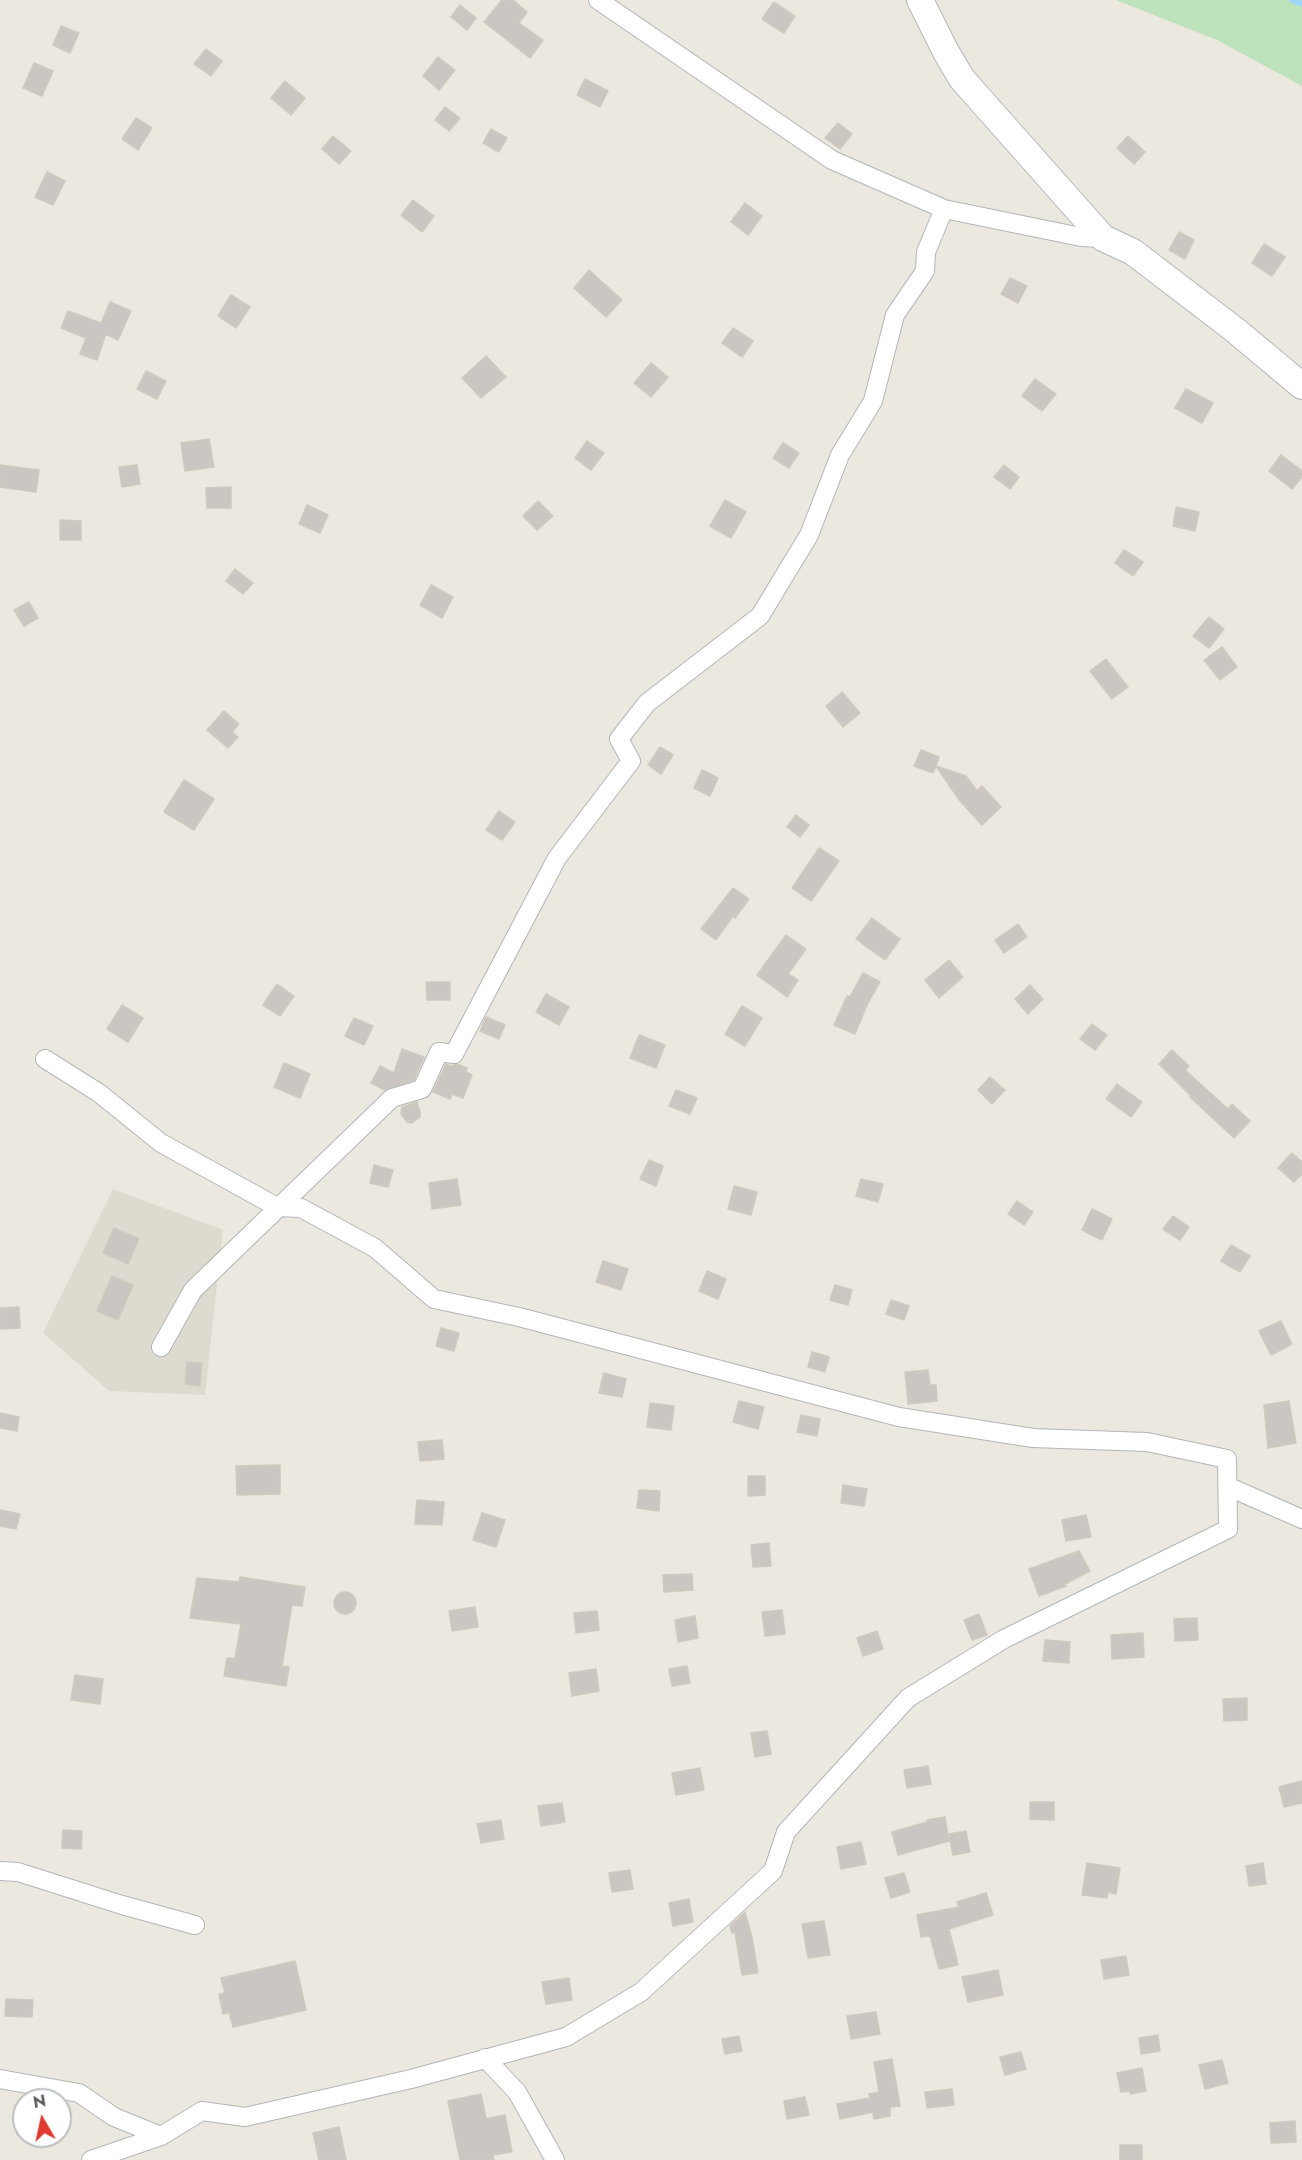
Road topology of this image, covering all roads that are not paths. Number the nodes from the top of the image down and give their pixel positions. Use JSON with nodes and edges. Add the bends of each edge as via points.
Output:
{"nodes":[{"id":1,"x":598,"y":0,"type":"edge"},
{"id":2,"x":920,"y":0,"type":"edge"},
{"id":3,"x":944,"y":209,"type":"junction"},
{"id":4,"x":1103,"y":238,"type":"junction"},
{"id":5,"x":1302,"y":386,"type":"edge"},
{"id":6,"x":45,"y":1059,"type":"dead end"},
{"id":7,"x":277,"y":1207,"type":"junction"},
{"id":8,"x":161,"y":1347,"type":"dead end"},
{"id":9,"x":1229,"y":1486,"type":"junction"},
{"id":10,"x":1302,"y":1519,"type":"edge"},
{"id":11,"x":0,"y":1871,"type":"edge"},
{"id":12,"x":195,"y":1925,"type":"dead end"},
{"id":13,"x":485,"y":2058,"type":"junction"},
{"id":14,"x":0,"y":2079,"type":"edge"},
{"id":15,"x":161,"y":2136,"type":"junction"},
{"id":16,"x":91,"y":2160,"type":"edge"},
{"id":17,"x":555,"y":2160,"type":"edge"}],
"edges":[{"from":1,"to":3,"type":"street","via":[[832,160]]},
{"from":2,"to":4,"type":"main road","via":[[962,79]]},
{"from":3,"to":4,"type":"street"},
{"from":3,"to":7,"type":"street","via":[[926,252],[924,271],[895,315],[873,401],[840,454],[809,535],[760,616],[647,703],[619,739],[631,761],[557,858],[454,1054],[439,1052],[422,1089],[392,1098]]},
{"from":4,"to":5,"type":"main road","via":[[1133,252]]},
{"from":6,"to":7,"type":"street","via":[[99,1093],[161,1143]]},
{"from":7,"to":8,"type":"street","via":[[193,1290]]},
{"from":7,"to":9,"type":"street","via":[[301,1208],[375,1248],[434,1299],[519,1317],[899,1417],[1033,1438],[1147,1442],[1227,1459]]},
{"from":9,"to":10,"type":"street"},
{"from":9,"to":13,"type":"street","via":[[1228,1529],[1004,1639],[908,1698],[786,1832],[773,1871],[641,1992],[567,2037]]},
{"from":11,"to":12,"type":"street","via":[[18,1872]]},
{"from":13,"to":15,"type":"street","via":[[245,2117],[202,2111]]},
{"from":13,"to":17,"type":"street","via":[[517,2092]]},
{"from":14,"to":15,"type":"street","via":[[78,2093],[114,2117]]},
{"from":15,"to":16,"type":"street"}]}
